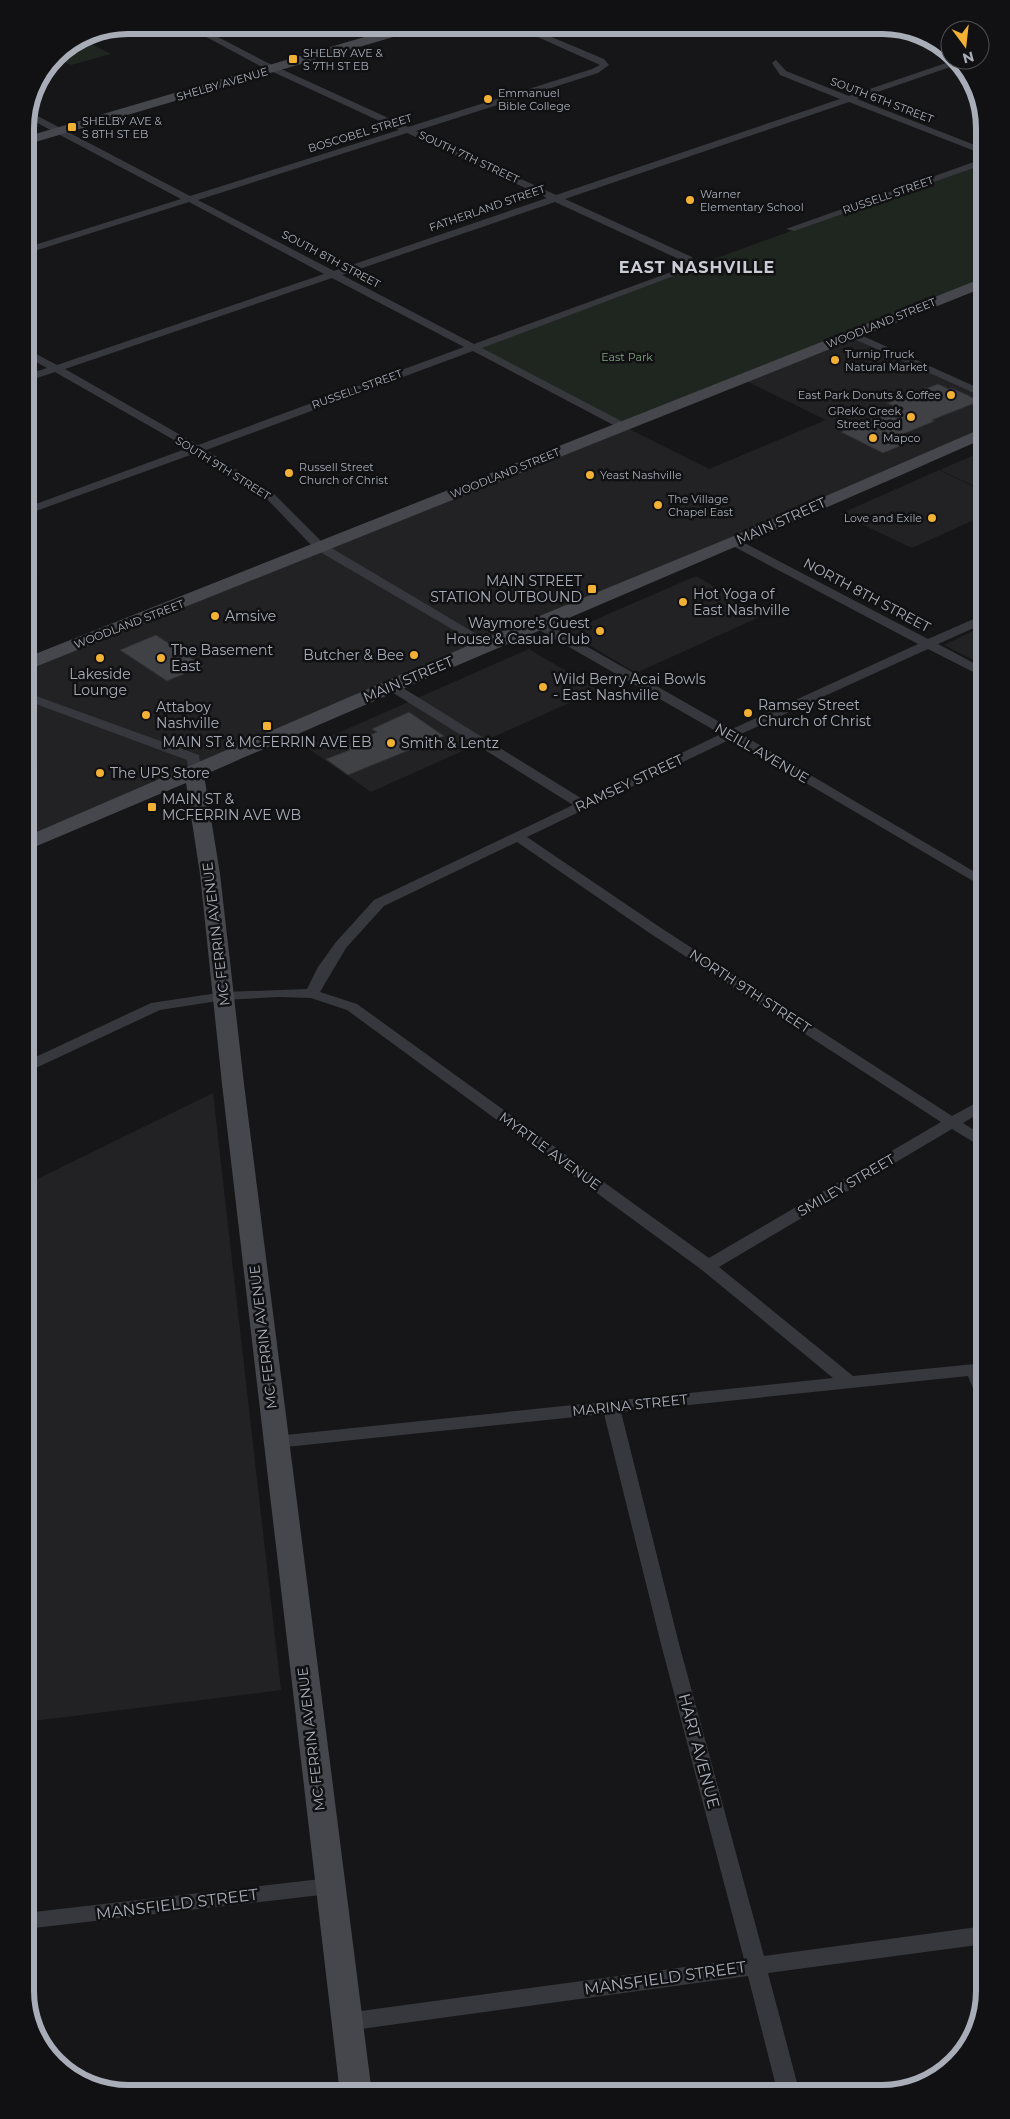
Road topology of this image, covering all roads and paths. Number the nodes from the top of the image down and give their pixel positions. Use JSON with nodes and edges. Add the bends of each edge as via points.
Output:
{"nodes":[{"id":1,"x":206,"y":34,"type":"edge"},
{"id":2,"x":389,"y":34,"type":"edge"},
{"id":3,"x":536,"y":34,"type":"edge"},
{"id":4,"x":776,"y":63,"type":"dead end"},
{"id":5,"x":274,"y":68,"type":"junction"},
{"id":6,"x":940,"y":68,"type":"edge"},
{"id":7,"x":849,"y":99,"type":"junction"},
{"id":8,"x":35,"y":118,"type":"edge"},
{"id":9,"x":410,"y":129,"type":"junction"},
{"id":10,"x":60,"y":131,"type":"junction"},
{"id":11,"x":34,"y":138,"type":"edge"},
{"id":12,"x":976,"y":148,"type":"edge"},
{"id":13,"x":976,"y":164,"type":"edge"},
{"id":14,"x":557,"y":198,"type":"junction"},
{"id":15,"x":190,"y":199,"type":"junction"},
{"id":16,"x":791,"y":229,"type":"dead end"},
{"id":17,"x":34,"y":248,"type":"edge"},
{"id":18,"x":690,"y":268,"type":"joint"},
{"id":19,"x":333,"y":274,"type":"junction"},
{"id":20,"x":976,"y":286,"type":"edge"},
{"id":21,"x":854,"y":335,"type":"junction"},
{"id":22,"x":473,"y":346,"type":"junction"},
{"id":23,"x":34,"y":356,"type":"edge"},
{"id":24,"x":57,"y":368,"type":"junction"},
{"id":25,"x":34,"y":376,"type":"edge"},
{"id":26,"x":976,"y":391,"type":"edge"},
{"id":27,"x":623,"y":426,"type":"junction"},
{"id":28,"x":976,"y":436,"type":"edge"},
{"id":29,"x":197,"y":449,"type":"junction"},
{"id":30,"x":34,"y":509,"type":"edge"},
{"id":31,"x":734,"y":542,"type":"junction"},
{"id":32,"x":320,"y":546,"type":"junction"},
{"id":33,"x":976,"y":622,"type":"edge"},
{"id":34,"x":538,"y":624,"type":"junction"},
{"id":35,"x":486,"y":645,"type":"junction"},
{"id":36,"x":929,"y":645,"type":"junction"},
{"id":37,"x":34,"y":661,"type":"edge"},
{"id":38,"x":976,"y":669,"type":"edge"},
{"id":39,"x":391,"y":686,"type":"junction"},
{"id":40,"x":34,"y":699,"type":"edge"},
{"id":41,"x":732,"y":734,"type":"junction"},
{"id":42,"x":194,"y":773,"type":"junction"},
{"id":43,"x":583,"y":805,"type":"junction"},
{"id":44,"x":517,"y":836,"type":"junction"},
{"id":45,"x":34,"y":841,"type":"edge"},
{"id":46,"x":976,"y":879,"type":"edge"},
{"id":47,"x":312,"y":994,"type":"junction"},
{"id":48,"x":224,"y":996,"type":"junction"},
{"id":49,"x":34,"y":1064,"type":"edge"},
{"id":50,"x":976,"y":1109,"type":"edge"},
{"id":51,"x":953,"y":1123,"type":"junction"},
{"id":52,"x":976,"y":1138,"type":"edge"},
{"id":53,"x":708,"y":1266,"type":"junction"},
{"id":54,"x":976,"y":1370,"type":"edge"},
{"id":55,"x":848,"y":1380,"type":"junction"},
{"id":56,"x":611,"y":1408,"type":"junction"},
{"id":57,"x":276,"y":1442,"type":"junction"},
{"id":58,"x":329,"y":1886,"type":"junction"},
{"id":59,"x":34,"y":1921,"type":"edge"},
{"id":60,"x":976,"y":1936,"type":"edge"},
{"id":61,"x":756,"y":1965,"type":"junction"},
{"id":62,"x":346,"y":2022,"type":"junction"},
{"id":63,"x":355,"y":2085,"type":"edge"},
{"id":64,"x":786,"y":2085,"type":"edge"}],
"edges":[{"from":1,"to":5,"type":"street","name":"SOUTH 7TH STREET"},
{"from":2,"to":5,"type":"street","name":"SHELBY AVENUE"},
{"from":3,"to":9,"type":"street","name":"BOSCOBEL STREET","via":[[605,65],[595,72]]},
{"from":4,"to":7,"type":"street","name":"SOUTH 6TH STREET","via":[[783,73]]},
{"from":5,"to":9,"type":"street","name":"SOUTH 7TH STREET"},
{"from":5,"to":10,"type":"street","name":"SHELBY AVENUE"},
{"from":6,"to":7,"type":"street","name":"FATHERLAND STREET"},
{"from":7,"to":12,"type":"street","name":"SOUTH 6TH STREET"},
{"from":7,"to":14,"type":"street","name":"FATHERLAND STREET"},
{"from":8,"to":10,"type":"street","name":"SOUTH 8TH STREET"},
{"from":9,"to":14,"type":"street","name":"SOUTH 7TH STREET"},
{"from":9,"to":15,"type":"street","name":"BOSCOBEL STREET"},
{"from":10,"to":11,"type":"street","name":"SHELBY AVENUE"},
{"from":10,"to":15,"type":"street","name":"SOUTH 8TH STREET"},
{"from":13,"to":16,"type":"street","name":"RUSSELL STREET"},
{"from":14,"to":18,"type":"street","name":"SOUTH 7TH STREET","via":[[688,259]]},
{"from":14,"to":19,"type":"street","name":"FATHERLAND STREET"},
{"from":15,"to":17,"type":"street","name":"BOSCOBEL STREET"},
{"from":15,"to":19,"type":"street","name":"SOUTH 8TH STREET"},
{"from":18,"to":22,"type":"street","name":"RUSSELL STREET"},
{"from":19,"to":22,"type":"street","name":"SOUTH 8TH STREET"},
{"from":19,"to":24,"type":"street","name":"FATHERLAND STREET"},
{"from":20,"to":21,"type":"street","name":"WOODLAND STREET"},
{"from":21,"to":26,"type":"street"},
{"from":21,"to":27,"type":"street","name":"WOODLAND STREET"},
{"from":22,"to":27,"type":"street","name":"SOUTH 8TH STREET"},
{"from":22,"to":29,"type":"street","name":"RUSSELL STREET"},
{"from":23,"to":24,"type":"street","name":"SOUTH 9TH STREET"},
{"from":24,"to":25,"type":"street","name":"FATHERLAND STREET"},
{"from":24,"to":29,"type":"street","name":"SOUTH 9TH STREET"},
{"from":27,"to":32,"type":"street","name":"WOODLAND STREET"},
{"from":28,"to":31,"type":"street","name":"MAIN STREET"},
{"from":29,"to":30,"type":"street","name":"RUSSELL STREET"},
{"from":29,"to":32,"type":"street","name":"SOUTH 9TH STREET","via":[[269,495]]},
{"from":31,"to":34,"type":"street","name":"MAIN STREET"},
{"from":31,"to":36,"type":"street","name":"NORTH 8TH STREET"},
{"from":32,"to":35,"type":"street","name":"SOUTH 9TH STREET"},
{"from":32,"to":37,"type":"street","name":"WOODLAND STREET"},
{"from":33,"to":36,"type":"street","name":"RAMSEY STREET"},
{"from":34,"to":35,"type":"street","name":"MAIN STREET"},
{"from":34,"to":41,"type":"street","name":"NEILL AVENUE"},
{"from":35,"to":39,"type":"street","name":"MAIN STREET"},
{"from":36,"to":38,"type":"street","name":"NORTH 8TH STREET"},
{"from":36,"to":41,"type":"street","name":"RAMSEY STREET"},
{"from":39,"to":42,"type":"street","name":"MAIN STREET"},
{"from":39,"to":43,"type":"street"},
{"from":40,"to":42,"type":"street","name":"MC FERRIN AVENUE","via":[[194,758]]},
{"from":41,"to":43,"type":"street","name":"RAMSEY STREET"},
{"from":41,"to":46,"type":"street","name":"NEILL AVENUE"},
{"from":42,"to":45,"type":"street","name":"MAIN STREET"},
{"from":42,"to":48,"type":"street","name":"MC FERRIN AVENUE"},
{"from":43,"to":44,"type":"street","name":"RAMSEY STREET"},
{"from":44,"to":47,"type":"street","name":"RAMSEY STREET","via":[[379,903],[334,952]]},
{"from":44,"to":51,"type":"street","name":"NORTH 9TH STREET"},
{"from":47,"to":48,"type":"street","name":"MYRTLE AVENUE"},
{"from":47,"to":53,"type":"street","name":"MYRTLE AVENUE","via":[[352,1007]]},
{"from":48,"to":49,"type":"street","name":"MYRTLE AVENUE","via":[[156,1006]]},
{"from":48,"to":57,"type":"street","name":"MC FERRIN AVENUE"},
{"from":50,"to":51,"type":"street","name":"SMILEY STREET"},
{"from":51,"to":52,"type":"street","name":"NORTH 9TH STREET"},
{"from":51,"to":53,"type":"street","name":"SMILEY STREET"},
{"from":53,"to":55,"type":"street","name":"MYRTLE AVENUE"},
{"from":54,"to":55,"type":"street","name":"MARINA STREET"},
{"from":55,"to":56,"type":"street","name":"MARINA STREET"},
{"from":56,"to":57,"type":"street","name":"MARINA STREET"},
{"from":56,"to":61,"type":"street","name":"HART AVENUE"},
{"from":57,"to":58,"type":"street","name":"MC FERRIN AVENUE"},
{"from":58,"to":59,"type":"street","name":"MANSFIELD STREET"},
{"from":58,"to":62,"type":"street","name":"MC FERRIN AVENUE"},
{"from":60,"to":61,"type":"street","name":"MANSFIELD STREET"},
{"from":61,"to":62,"type":"street","name":"MANSFIELD STREET"},
{"from":61,"to":64,"type":"street","name":"HART AVENUE"},
{"from":62,"to":63,"type":"street","name":"MC FERRIN AVENUE"}]}
